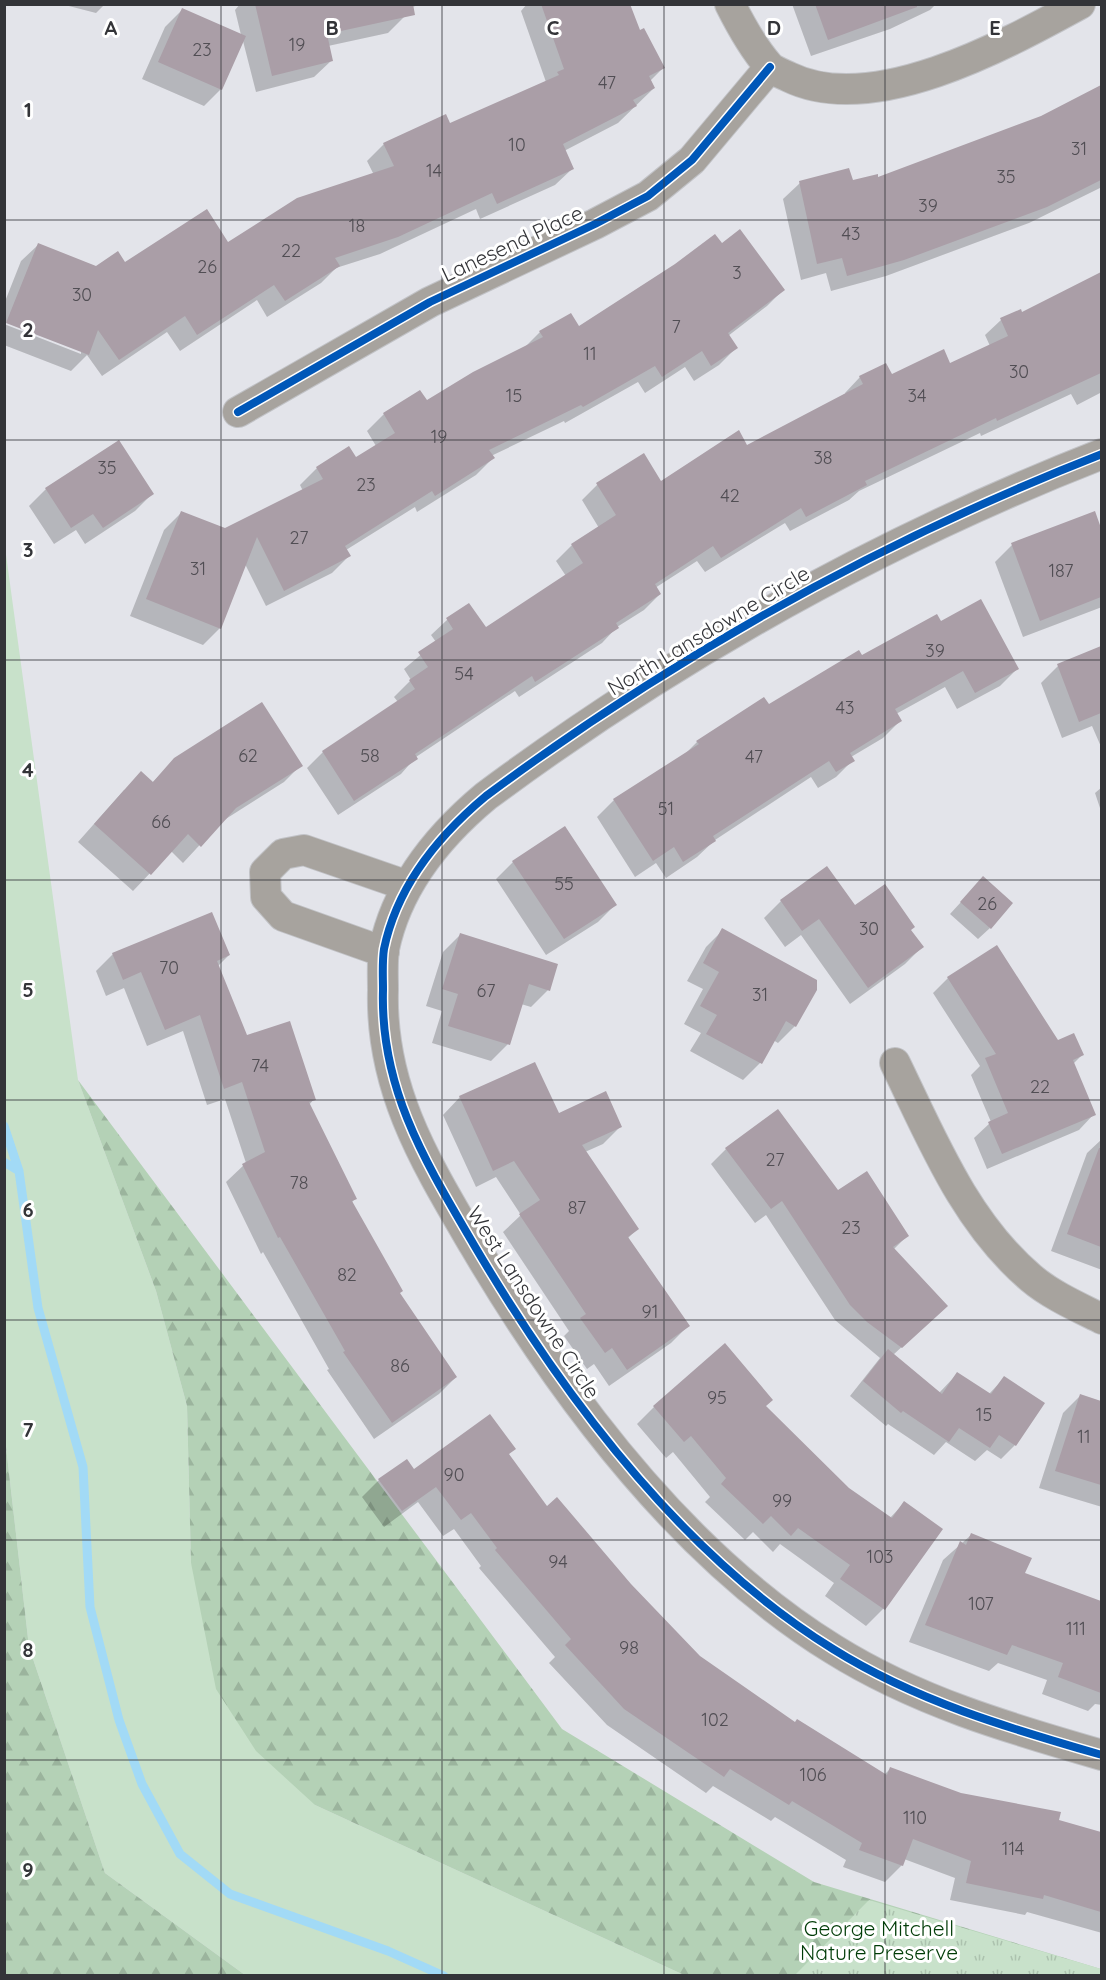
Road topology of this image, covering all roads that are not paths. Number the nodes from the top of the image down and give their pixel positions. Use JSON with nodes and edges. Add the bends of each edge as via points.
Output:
{"nodes":[{"id":1,"x":730,"y":4,"type":"edge"},
{"id":2,"x":1080,"y":4,"type":"edge"},
{"id":3,"x":770,"y":67,"type":"junction"},
{"id":4,"x":238,"y":412,"type":"dead end"},
{"id":5,"x":1101,"y":454,"type":"edge"},
{"id":6,"x":408,"y":886,"type":"junction"},
{"id":7,"x":393,"y":917,"type":"joint"},
{"id":8,"x":384,"y":952,"type":"junction"},
{"id":9,"x":895,"y":1063,"type":"dead end"},
{"id":10,"x":1101,"y":1319,"type":"edge"},
{"id":11,"x":1101,"y":1755,"type":"edge"}],
"edges":[{"from":1,"to":3,"type":"street"},
{"from":2,"to":3,"type":"street","via":[[967,59],[903,82],[866,90],[805,85]]},
{"from":3,"to":4,"type":"street","name":"Lanesend Place","via":[[692,160],[648,196],[430,302]]},
{"from":5,"to":6,"type":"street","name":"North Lansdowne Circle","via":[[877,552],[677,665],[486,796],[432,849]]},
{"from":6,"to":7,"type":"street","name":"North Lansdowne Circle"},
{"from":6,"to":8,"type":"street","via":[[304,850],[283,854],[265,872],[266,897],[283,916]]},
{"from":7,"to":8,"type":"street","name":"West Lansdowne Circle"},
{"from":8,"to":11,"type":"street","name":"West Lansdowne Circle","via":[[382,1011],[387,1048],[400,1102],[422,1156],[544,1357],[636,1473],[724,1565],[832,1648],[931,1700]]},
{"from":9,"to":10,"type":"street","via":[[966,1201],[998,1243],[1032,1278]]}]}
